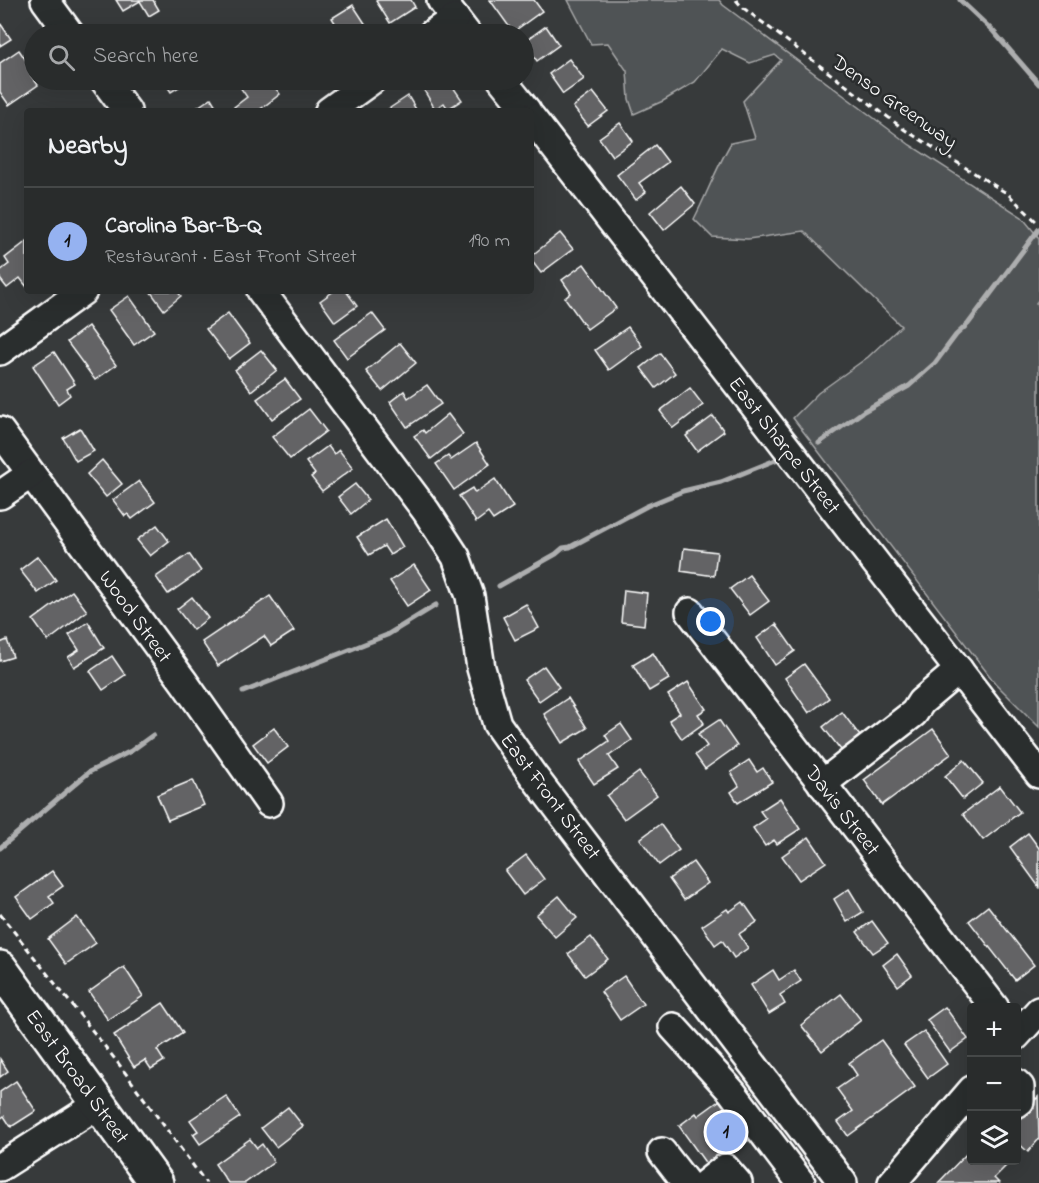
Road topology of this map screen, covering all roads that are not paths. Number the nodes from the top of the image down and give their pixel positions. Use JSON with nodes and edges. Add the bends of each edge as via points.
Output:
{"nodes":[{"id":1,"x":45,"y":0,"type":"edge"},
{"id":2,"x":63,"y":24,"type":"edge"},
{"id":3,"x":111,"y":90,"type":"edge"},
{"id":4,"x":358,"y":90,"type":"edge"},
{"id":5,"x":510,"y":90,"type":"edge"},
{"id":6,"x":125,"y":108,"type":"edge"},
{"id":7,"x":333,"y":108,"type":"edge"},
{"id":8,"x":525,"y":108,"type":"edge"},
{"id":9,"x":534,"y":121,"type":"edge"},
{"id":10,"x":79,"y":294,"type":"edge"},
{"id":11,"x":263,"y":294,"type":"edge"},
{"id":12,"x":0,"y":351,"type":"edge"},
{"id":13,"x":0,"y":431,"type":"edge"},
{"id":14,"x":31,"y":474,"type":"junction"},
{"id":15,"x":0,"y":495,"type":"edge"},
{"id":16,"x":690,"y":612,"type":"dead end"},
{"id":17,"x":959,"y":670,"type":"junction"},
{"id":18,"x":1039,"y":774,"type":"edge"},
{"id":19,"x":822,"y":784,"type":"junction"},
{"id":20,"x":269,"y":803,"type":"dead end"},
{"id":21,"x":0,"y":968,"type":"edge"},
{"id":22,"x":991,"y":1003,"type":"edge"},
{"id":23,"x":1039,"y":1011,"type":"edge"},
{"id":24,"x":673,"y":1027,"type":"dead end"},
{"id":25,"x":1021,"y":1031,"type":"edge"},
{"id":26,"x":759,"y":1072,"type":"junction"},
{"id":27,"x":732,"y":1092,"type":"junction"},
{"id":28,"x":967,"y":1100,"type":"edge"},
{"id":29,"x":99,"y":1104,"type":"junction"},
{"id":30,"x":795,"y":1120,"type":"junction"},
{"id":31,"x":769,"y":1140,"type":"junction"},
{"id":32,"x":662,"y":1152,"type":"dead end"},
{"id":33,"x":0,"y":1167,"type":"edge"},
{"id":34,"x":835,"y":1180,"type":"edge"},
{"id":35,"x":898,"y":1181,"type":"edge"},
{"id":36,"x":156,"y":1183,"type":"edge"},
{"id":37,"x":686,"y":1183,"type":"edge"},
{"id":38,"x":706,"y":1183,"type":"edge"},
{"id":39,"x":738,"y":1183,"type":"edge"},
{"id":40,"x":801,"y":1183,"type":"edge"}],
"edges":[{"from":1,"to":2,"type":"street"},
{"from":3,"to":6,"type":"street"},
{"from":4,"to":7,"type":"street"},
{"from":5,"to":8,"type":"street"},
{"from":9,"to":17,"type":"street","name":"East Sharpe Street"},
{"from":10,"to":12,"type":"street"},
{"from":11,"to":26,"type":"street","name":"East Front Street","via":[[456,557],[470,596],[481,668],[496,724]]},
{"from":13,"to":14,"type":"street","name":"Wood Street"},
{"from":14,"to":15,"type":"street"},
{"from":14,"to":20,"type":"street","name":"Wood Street"},
{"from":16,"to":19,"type":"street","name":"Davis Street"},
{"from":17,"to":18,"type":"street","name":"East Sharpe Street"},
{"from":17,"to":19,"type":"street","via":[[914,712]]},
{"from":19,"to":22,"type":"street","name":"Davis Street"},
{"from":21,"to":29,"type":"main road","name":"East Broad Street"},
{"from":23,"to":25,"type":"street"},
{"from":24,"to":27,"type":"street"},
{"from":26,"to":27,"type":"street"},
{"from":26,"to":30,"type":"street","name":"East Front Street"},
{"from":27,"to":31,"type":"street"},
{"from":28,"to":35,"type":"street"},
{"from":29,"to":33,"type":"street"},
{"from":29,"to":36,"type":"main road","name":"East Broad Street"},
{"from":30,"to":31,"type":"street"},
{"from":30,"to":34,"type":"street","name":"East Front Street"},
{"from":31,"to":40,"type":"street"},
{"from":32,"to":37,"type":"street"},
{"from":38,"to":39,"type":"street","via":[[726,1168]]}]}
